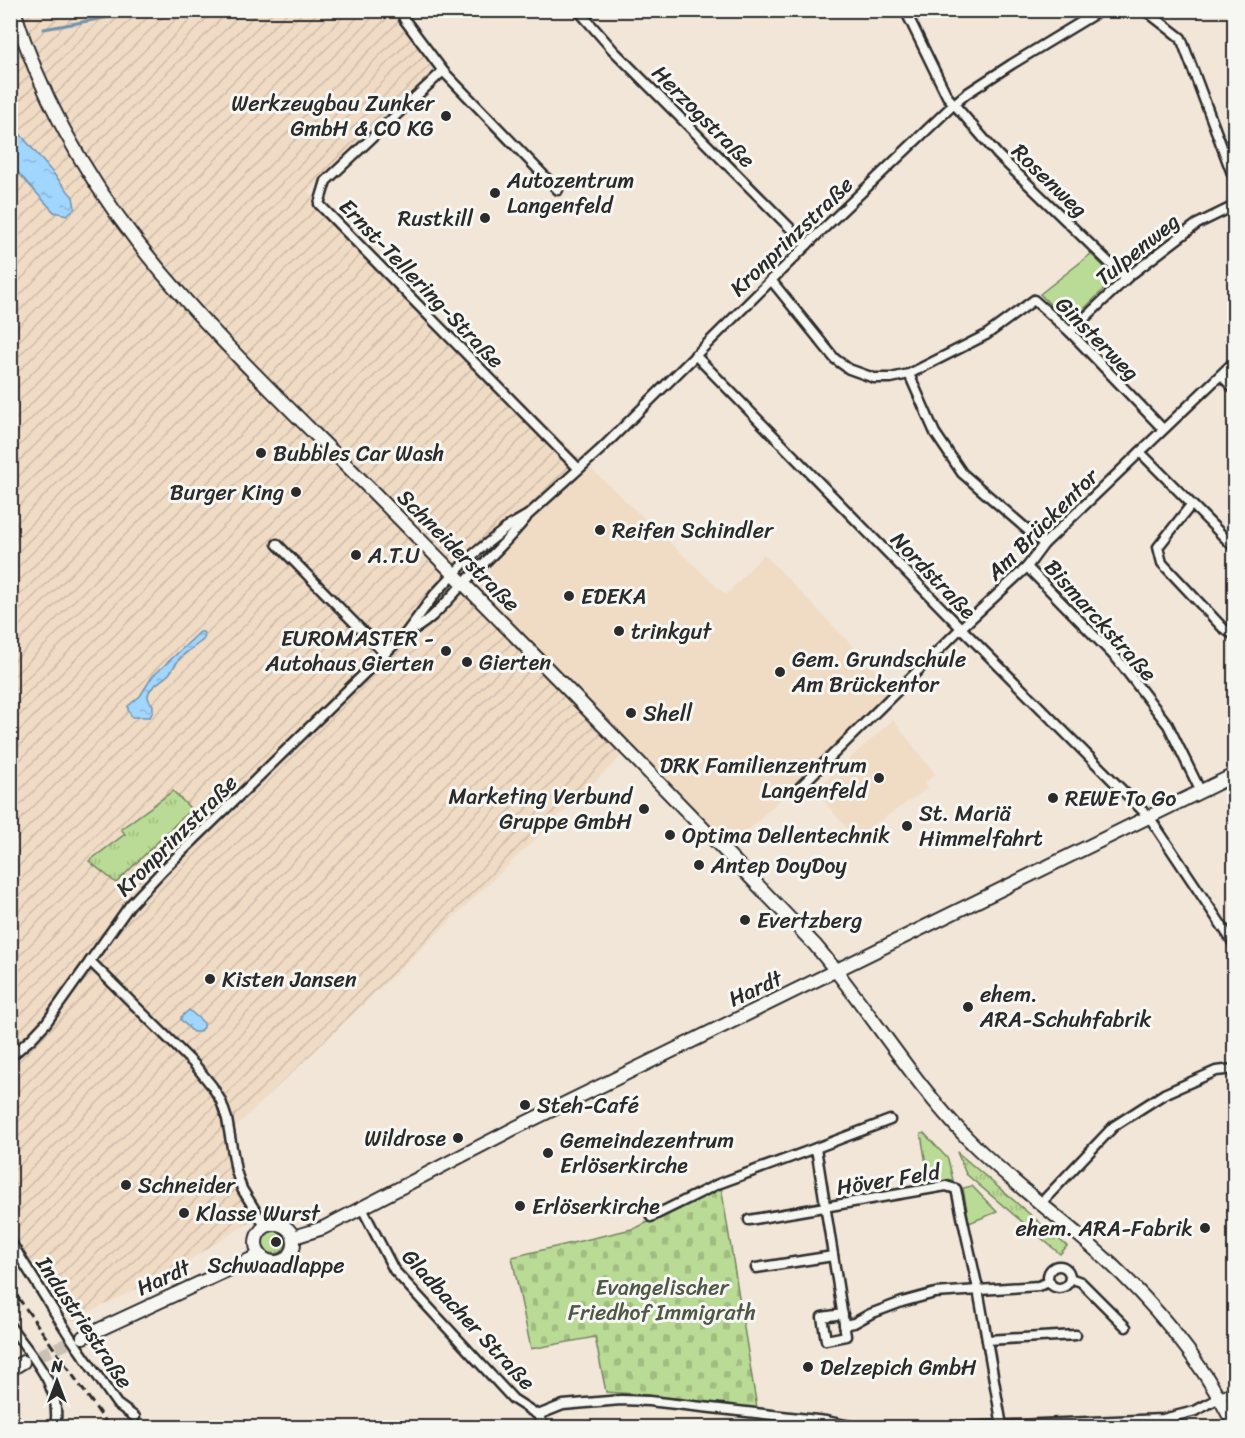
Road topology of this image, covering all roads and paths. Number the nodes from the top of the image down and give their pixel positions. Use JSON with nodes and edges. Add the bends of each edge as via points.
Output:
{"nodes":[{"id":1,"x":14,"y":10,"type":"edge"},
{"id":2,"x":402,"y":10,"type":"edge"},
{"id":3,"x":578,"y":10,"type":"edge"},
{"id":4,"x":905,"y":10,"type":"edge"},
{"id":5,"x":1101,"y":10,"type":"edge"},
{"id":6,"x":1145,"y":10,"type":"edge"},
{"id":7,"x":1091,"y":13,"type":"edge"},
{"id":8,"x":443,"y":71,"type":"junction"},
{"id":9,"x":954,"y":104,"type":"junction"},
{"id":10,"x":1234,"y":179,"type":"edge"},
{"id":11,"x":558,"y":190,"type":"dead end"},
{"id":12,"x":1234,"y":206,"type":"edge"},
{"id":13,"x":807,"y":245,"type":"junction"},
{"id":14,"x":1125,"y":278,"type":"junction"},
{"id":15,"x":771,"y":280,"type":"junction"},
{"id":16,"x":1070,"y":332,"type":"junction"},
{"id":17,"x":694,"y":355,"type":"junction"},
{"id":18,"x":1234,"y":362,"type":"edge"},
{"id":19,"x":909,"y":374,"type":"junction"},
{"id":20,"x":1221,"y":375,"type":"junction"},
{"id":21,"x":1234,"y":389,"type":"edge"},
{"id":22,"x":1163,"y":429,"type":"junction"},
{"id":23,"x":1140,"y":452,"type":"junction"},
{"id":24,"x":579,"y":468,"type":"junction"},
{"id":25,"x":1191,"y":505,"type":"junction"},
{"id":26,"x":528,"y":515,"type":"junction"},
{"id":27,"x":277,"y":544,"type":"dead end"},
{"id":28,"x":1044,"y":544,"type":"junction"},
{"id":29,"x":1234,"y":548,"type":"edge"},
{"id":30,"x":1027,"y":567,"type":"junction"},
{"id":31,"x":454,"y":574,"type":"junction"},
{"id":32,"x":464,"y":584,"type":"junction"},
{"id":33,"x":961,"y":628,"type":"junction"},
{"id":34,"x":406,"y":633,"type":"junction"},
{"id":35,"x":1234,"y":635,"type":"edge"},
{"id":36,"x":386,"y":654,"type":"junction"},
{"id":37,"x":1234,"y":775,"type":"edge"},
{"id":38,"x":799,"y":788,"type":"dead end"},
{"id":39,"x":1201,"y":792,"type":"junction"},
{"id":40,"x":1150,"y":818,"type":"junction"},
{"id":41,"x":1234,"y":945,"type":"edge"},
{"id":42,"x":90,"y":961,"type":"junction"},
{"id":43,"x":837,"y":971,"type":"junction"},
{"id":44,"x":10,"y":1057,"type":"edge"},
{"id":45,"x":1234,"y":1069,"type":"edge"},
{"id":46,"x":890,"y":1120,"type":"dead end"},
{"id":47,"x":816,"y":1148,"type":"junction"},
{"id":48,"x":1041,"y":1203,"type":"junction"},
{"id":49,"x":826,"y":1207,"type":"junction"},
{"id":50,"x":362,"y":1208,"type":"junction"},
{"id":51,"x":651,"y":1216,"type":"dead end"},
{"id":52,"x":749,"y":1220,"type":"dead end"},
{"id":53,"x":265,"y":1226,"type":"junction"},
{"id":54,"x":294,"y":1237,"type":"junction"},
{"id":55,"x":10,"y":1241,"type":"edge"},
{"id":56,"x":260,"y":1255,"type":"junction"},
{"id":57,"x":833,"y":1256,"type":"junction"},
{"id":58,"x":756,"y":1268,"type":"dead end"},
{"id":59,"x":1070,"y":1278,"type":"junction"},
{"id":60,"x":1050,"y":1282,"type":"junction"},
{"id":61,"x":978,"y":1288,"type":"junction"},
{"id":62,"x":843,"y":1314,"type":"junction"},
{"id":63,"x":844,"y":1325,"type":"junction"},
{"id":64,"x":10,"y":1326,"type":"edge"},
{"id":65,"x":1126,"y":1327,"type":"dead end"},
{"id":66,"x":1076,"y":1335,"type":"dead end"},
{"id":67,"x":83,"y":1337,"type":"tunnel mouth"},
{"id":68,"x":987,"y":1340,"type":"junction"},
{"id":69,"x":23,"y":1362,"type":"tunnel mouth"},
{"id":70,"x":10,"y":1370,"type":"edge"},
{"id":71,"x":1234,"y":1390,"type":"edge"},
{"id":72,"x":1219,"y":1398,"type":"junction"},
{"id":73,"x":538,"y":1415,"type":"junction"},
{"id":74,"x":135,"y":1417,"type":"dead end"},
{"id":75,"x":1234,"y":1425,"type":"edge"},
{"id":76,"x":1002,"y":1426,"type":"junction"},
{"id":77,"x":56,"y":1428,"type":"edge"},
{"id":78,"x":545,"y":1428,"type":"edge"},
{"id":79,"x":861,"y":1428,"type":"edge"},
{"id":80,"x":939,"y":1428,"type":"edge"}],
"edges":[{"from":1,"to":31,"type":"main road","name":"Schneiderstraße","via":[[56,117],[88,175],[129,233],[237,356]]},
{"from":2,"to":8,"type":"street","via":[[404,19]]},
{"from":3,"to":13,"type":"street","name":"Herzogstraße"},
{"from":4,"to":9,"type":"street","name":"Rosenweg"},
{"from":5,"to":7,"type":"street","name":"Kronprinzstraße"},
{"from":6,"to":10,"type":"street","via":[[1181,38]]},
{"from":7,"to":9,"type":"street","name":"Kronprinzstraße"},
{"from":8,"to":11,"type":"street"},
{"from":8,"to":24,"type":"street","name":"Ernst-Tellering-Straße","via":[[326,181],[319,204]]},
{"from":9,"to":13,"type":"street","name":"Kronprinzstraße"},
{"from":9,"to":14,"type":"street","name":"Rosenweg","via":[[998,155]]},
{"from":12,"to":14,"type":"street","name":"Tulpenweg","via":[[1197,224]]},
{"from":13,"to":15,"type":"street","name":"Kronprinzstraße"},
{"from":14,"to":16,"type":"street","name":"Tulpenweg"},
{"from":15,"to":17,"type":"street","name":"Kronprinzstraße"},
{"from":15,"to":19,"type":"street","via":[[835,359],[849,369],[873,378]]},
{"from":16,"to":19,"type":"street","name":"Ginsterweg","via":[[1034,300],[986,335]]},
{"from":16,"to":22,"type":"street","name":"Ginsterweg"},
{"from":17,"to":24,"type":"street","name":"Kronprinzstraße"},
{"from":17,"to":33,"type":"street","name":"Nordstraße"},
{"from":18,"to":20,"type":"street","name":"Am Brückentor"},
{"from":19,"to":28,"type":"street","name":"Bismarckstraße","via":[[935,433],[962,473]]},
{"from":20,"to":21,"type":"street"},
{"from":20,"to":22,"type":"street","name":"Am Brückentor"},
{"from":22,"to":23,"type":"street","name":"Am Brückentor"},
{"from":23,"to":25,"type":"street"},
{"from":23,"to":28,"type":"street","name":"Am Brückentor"},
{"from":24,"to":26,"type":"street","name":"Kronprinzstraße"},
{"from":25,"to":29,"type":"street"},
{"from":25,"to":35,"type":"street","via":[[1158,547],[1162,562]]},
{"from":26,"to":31,"type":"street","name":"Kronprinzstraße","via":[[470,557]]},
{"from":26,"to":32,"type":"street","name":"Kronprinzstraße"},
{"from":27,"to":36,"type":"street"},
{"from":28,"to":30,"type":"street","name":"Am Brückentor"},
{"from":30,"to":33,"type":"street","name":"Am Brückentor"},
{"from":30,"to":39,"type":"street","name":"Bismarckstraße","via":[[1119,660],[1167,724]]},
{"from":31,"to":32,"type":"main road","name":"Schneiderstraße"},
{"from":31,"to":34,"type":"street","name":"Kronprinzstraße"},
{"from":32,"to":34,"type":"street","name":"Kronprinzstraße","via":[[416,630]]},
{"from":32,"to":43,"type":"main road","name":"Schneiderstraße","via":[[729,854]]},
{"from":33,"to":38,"type":"street","name":"Am Brückentor"},
{"from":33,"to":40,"type":"street","name":"Nordstraße"},
{"from":34,"to":36,"type":"street","name":"Kronprinzstraße"},
{"from":36,"to":42,"type":"street","name":"Kronprinzstraße","via":[[162,871],[130,905]]},
{"from":37,"to":39,"type":"main road","name":"Hardt"},
{"from":39,"to":40,"type":"main road","name":"Hardt"},
{"from":40,"to":41,"type":"street","name":"Nordstraße"},
{"from":40,"to":43,"type":"main road","name":"Hardt"},
{"from":42,"to":44,"type":"street","name":"Kronprinzstraße","via":[[46,1023]]},
{"from":42,"to":53,"type":"street","via":[[212,1086],[227,1119],[242,1189]]},
{"from":43,"to":48,"type":"main road","name":"Schneiderstraße","via":[[917,1080],[966,1137]]},
{"from":43,"to":50,"type":"main road","name":"Hardt"},
{"from":45,"to":48,"type":"street","via":[[1216,1071],[1164,1094],[1114,1126]]},
{"from":46,"to":47,"type":"street","name":"Höver Feld"},
{"from":47,"to":49,"type":"street","name":"Höver Feld"},
{"from":47,"to":51,"type":"street","name":"Höver Feld","via":[[718,1184]]},
{"from":48,"to":72,"type":"main road","name":"Schneiderstraße","via":[[1143,1296],[1195,1358]]},
{"from":49,"to":52,"type":"street","name":"Höver Feld"},
{"from":49,"to":57,"type":"street","name":"Höver Feld"},
{"from":49,"to":61,"type":"street","name":"Höver Feld","via":[[951,1186],[958,1193]]},
{"from":50,"to":54,"type":"main road","name":"Hardt","via":[[323,1228]]},
{"from":50,"to":73,"type":"street","name":"Gladbacher Straße","via":[[394,1270],[513,1399]]},
{"from":53,"to":54,"type":"main road","via":[[283,1224]]},
{"from":53,"to":56,"type":"main road","via":[[256,1239]]},
{"from":54,"to":56,"type":"main road","via":[[292,1253],[284,1260],[271,1262]]},
{"from":55,"to":74,"type":"street","name":"Industriestraße","via":[[117,1404]]},
{"from":56,"to":67,"type":"main road","name":"Hardt"},
{"from":57,"to":58,"type":"street"},
{"from":57,"to":62,"type":"street","name":"Höver Feld"},
{"from":59,"to":60,"type":"street","via":[[1063,1287]]},
{"from":59,"to":60,"type":"street","via":[[1067,1269],[1053,1267]]},
{"from":59,"to":65,"type":"street","via":[[1081,1282]]},
{"from":60,"to":61,"type":"street"},
{"from":61,"to":63,"type":"street","via":[[934,1293]]},
{"from":61,"to":68,"type":"street"},
{"from":62,"to":63,"type":"street","name":"Höver Feld"},
{"from":62,"to":63,"type":"street","via":[[822,1317],[826,1340],[846,1336]]},
{"from":64,"to":77,"type":"street","via":[[53,1389]]},
{"from":66,"to":68,"type":"street"},
{"from":68,"to":76,"type":"street"},
{"from":69,"to":70,"type":"main road"},
{"from":71,"to":72,"type":"street"},
{"from":72,"to":75,"type":"main road","name":"Schneiderstraße"},
{"from":72,"to":76,"type":"street","via":[[1196,1411],[1163,1419]]},
{"from":73,"to":78,"type":"street"},
{"from":73,"to":79,"type":"street","name":"Gladbacher Straße","via":[[563,1405],[649,1401]]},
{"from":76,"to":80,"type":"street"}]}
